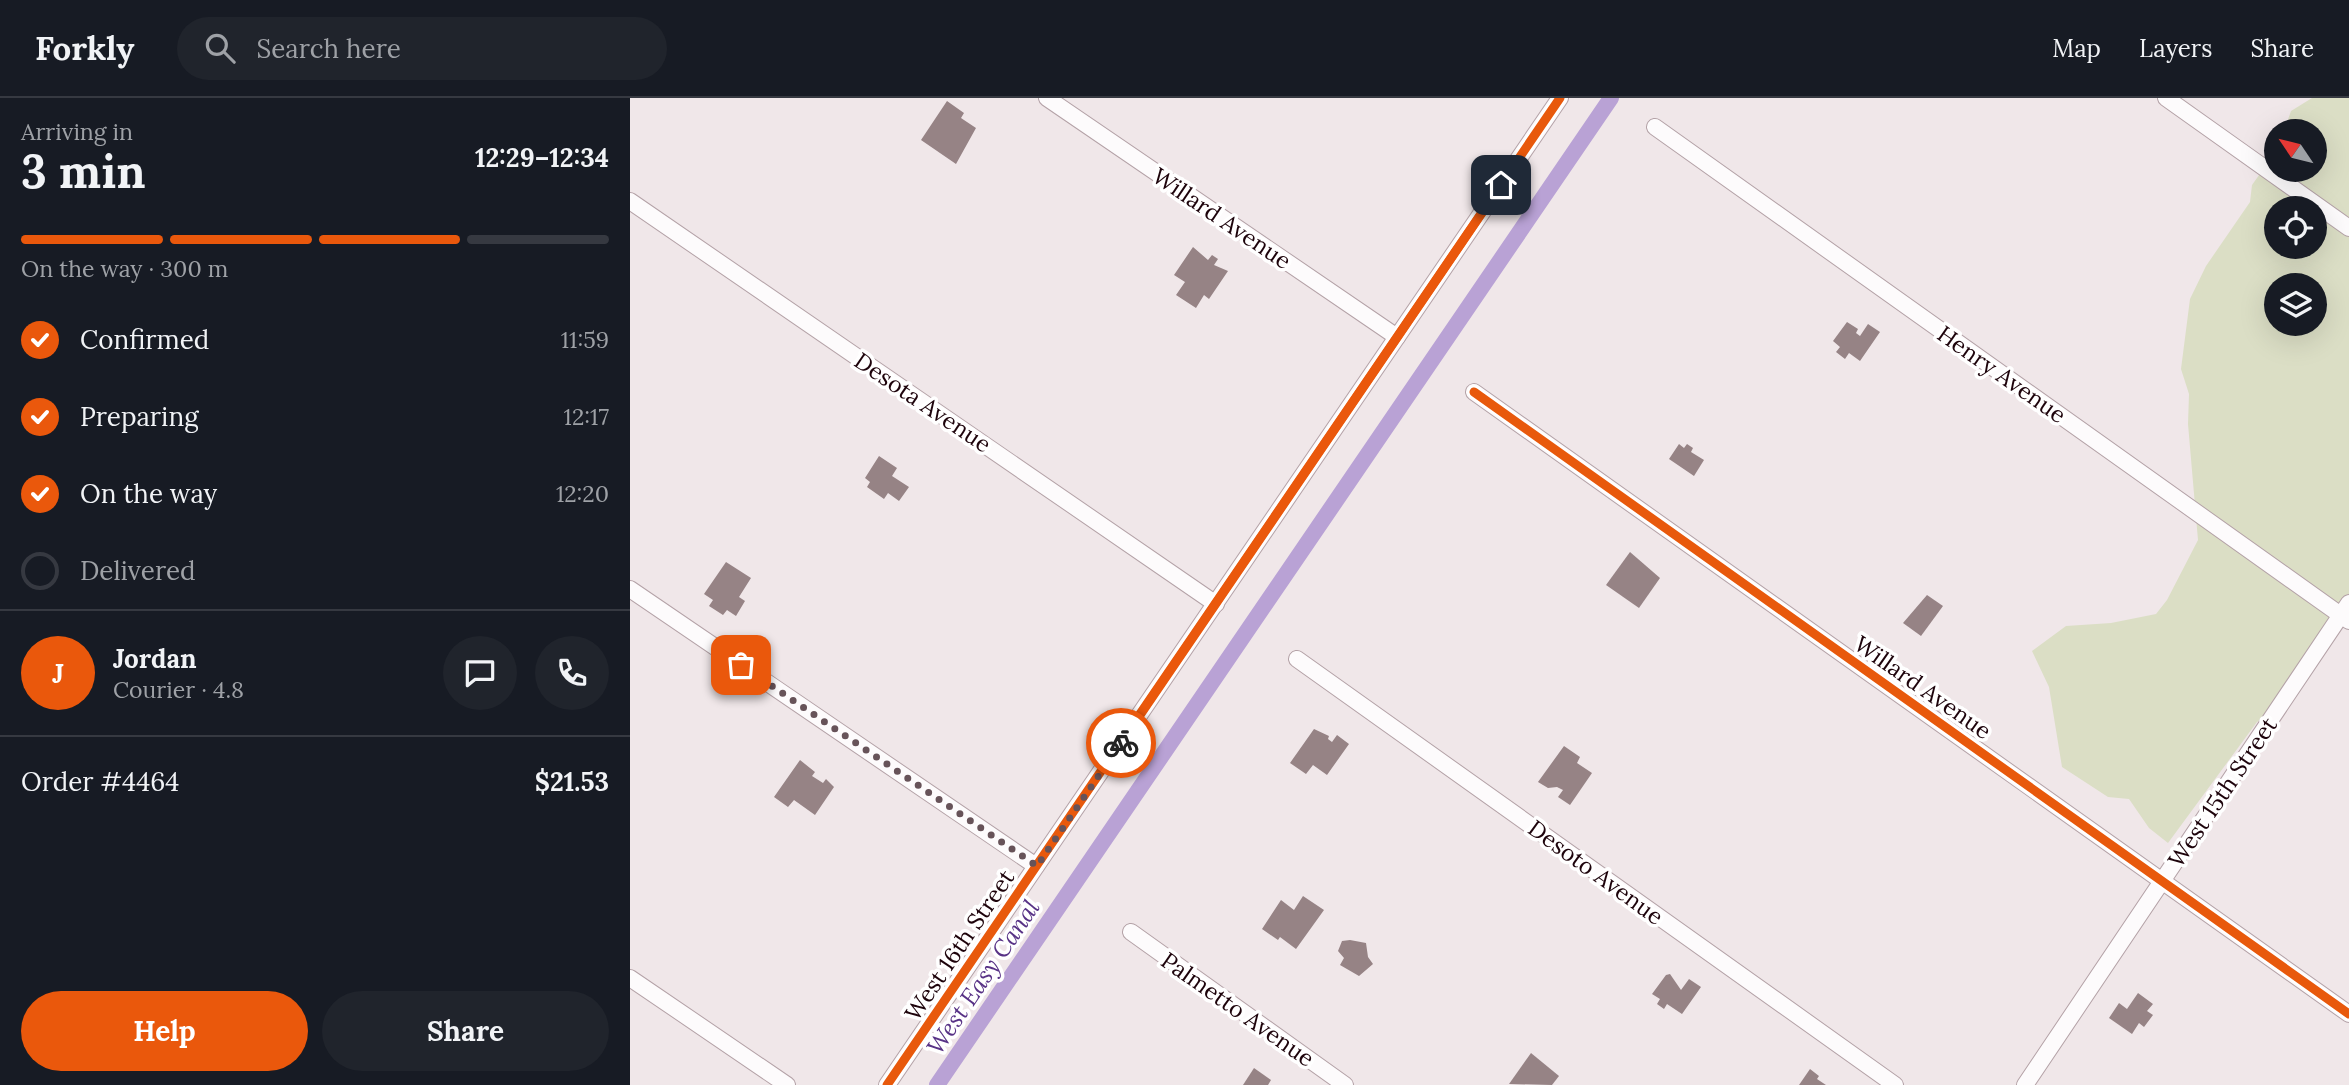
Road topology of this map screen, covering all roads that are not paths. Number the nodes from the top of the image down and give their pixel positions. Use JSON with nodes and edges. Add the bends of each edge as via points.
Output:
{"nodes":[{"id":1,"x":1047,"y":98,"type":"edge"},
{"id":2,"x":1560,"y":98,"type":"edge"},
{"id":3,"x":2166,"y":98,"type":"edge"},
{"id":4,"x":1655,"y":127,"type":"dead end"},
{"id":5,"x":630,"y":201,"type":"edge"},
{"id":6,"x":2349,"y":228,"type":"edge"},
{"id":7,"x":1397,"y":337,"type":"junction"},
{"id":8,"x":1474,"y":392,"type":"dead end"},
{"id":9,"x":630,"y":589,"type":"edge"},
{"id":10,"x":1216,"y":604,"type":"junction"},
{"id":11,"x":2346,"y":613,"type":"edge"},
{"id":12,"x":1297,"y":659,"type":"dead end"},
{"id":13,"x":1037,"y":866,"type":"junction"},
{"id":14,"x":2162,"y":881,"type":"junction"},
{"id":15,"x":1130,"y":932,"type":"dead end"},
{"id":16,"x":630,"y":978,"type":"edge"},
{"id":17,"x":2349,"y":1014,"type":"edge"},
{"id":18,"x":787,"y":1085,"type":"edge"},
{"id":19,"x":887,"y":1085,"type":"edge"},
{"id":20,"x":1345,"y":1085,"type":"edge"},
{"id":21,"x":1895,"y":1085,"type":"edge"},
{"id":22,"x":2025,"y":1085,"type":"edge"}],
"edges":[{"from":1,"to":7,"type":"street","name":"Willard Avenue"},
{"from":2,"to":7,"type":"street","name":"West 16th Street"},
{"from":3,"to":6,"type":"street"},
{"from":4,"to":11,"type":"street","name":"Henry Avenue"},
{"from":5,"to":10,"type":"street","name":"Desota Avenue"},
{"from":7,"to":10,"type":"street","name":"West 16th Street"},
{"from":8,"to":14,"type":"street","name":"Willard Avenue"},
{"from":9,"to":13,"type":"street"},
{"from":10,"to":13,"type":"street","name":"West 16th Street"},
{"from":11,"to":14,"type":"street","name":"West 15th Street"},
{"from":12,"to":21,"type":"street","name":"Desoto Avenue"},
{"from":13,"to":19,"type":"street","name":"West 16th Street"},
{"from":14,"to":17,"type":"street","name":"Willard Avenue"},
{"from":14,"to":22,"type":"street","name":"West 15th Street"},
{"from":15,"to":20,"type":"street","name":"Palmetto Avenue"},
{"from":16,"to":18,"type":"street"}]}
